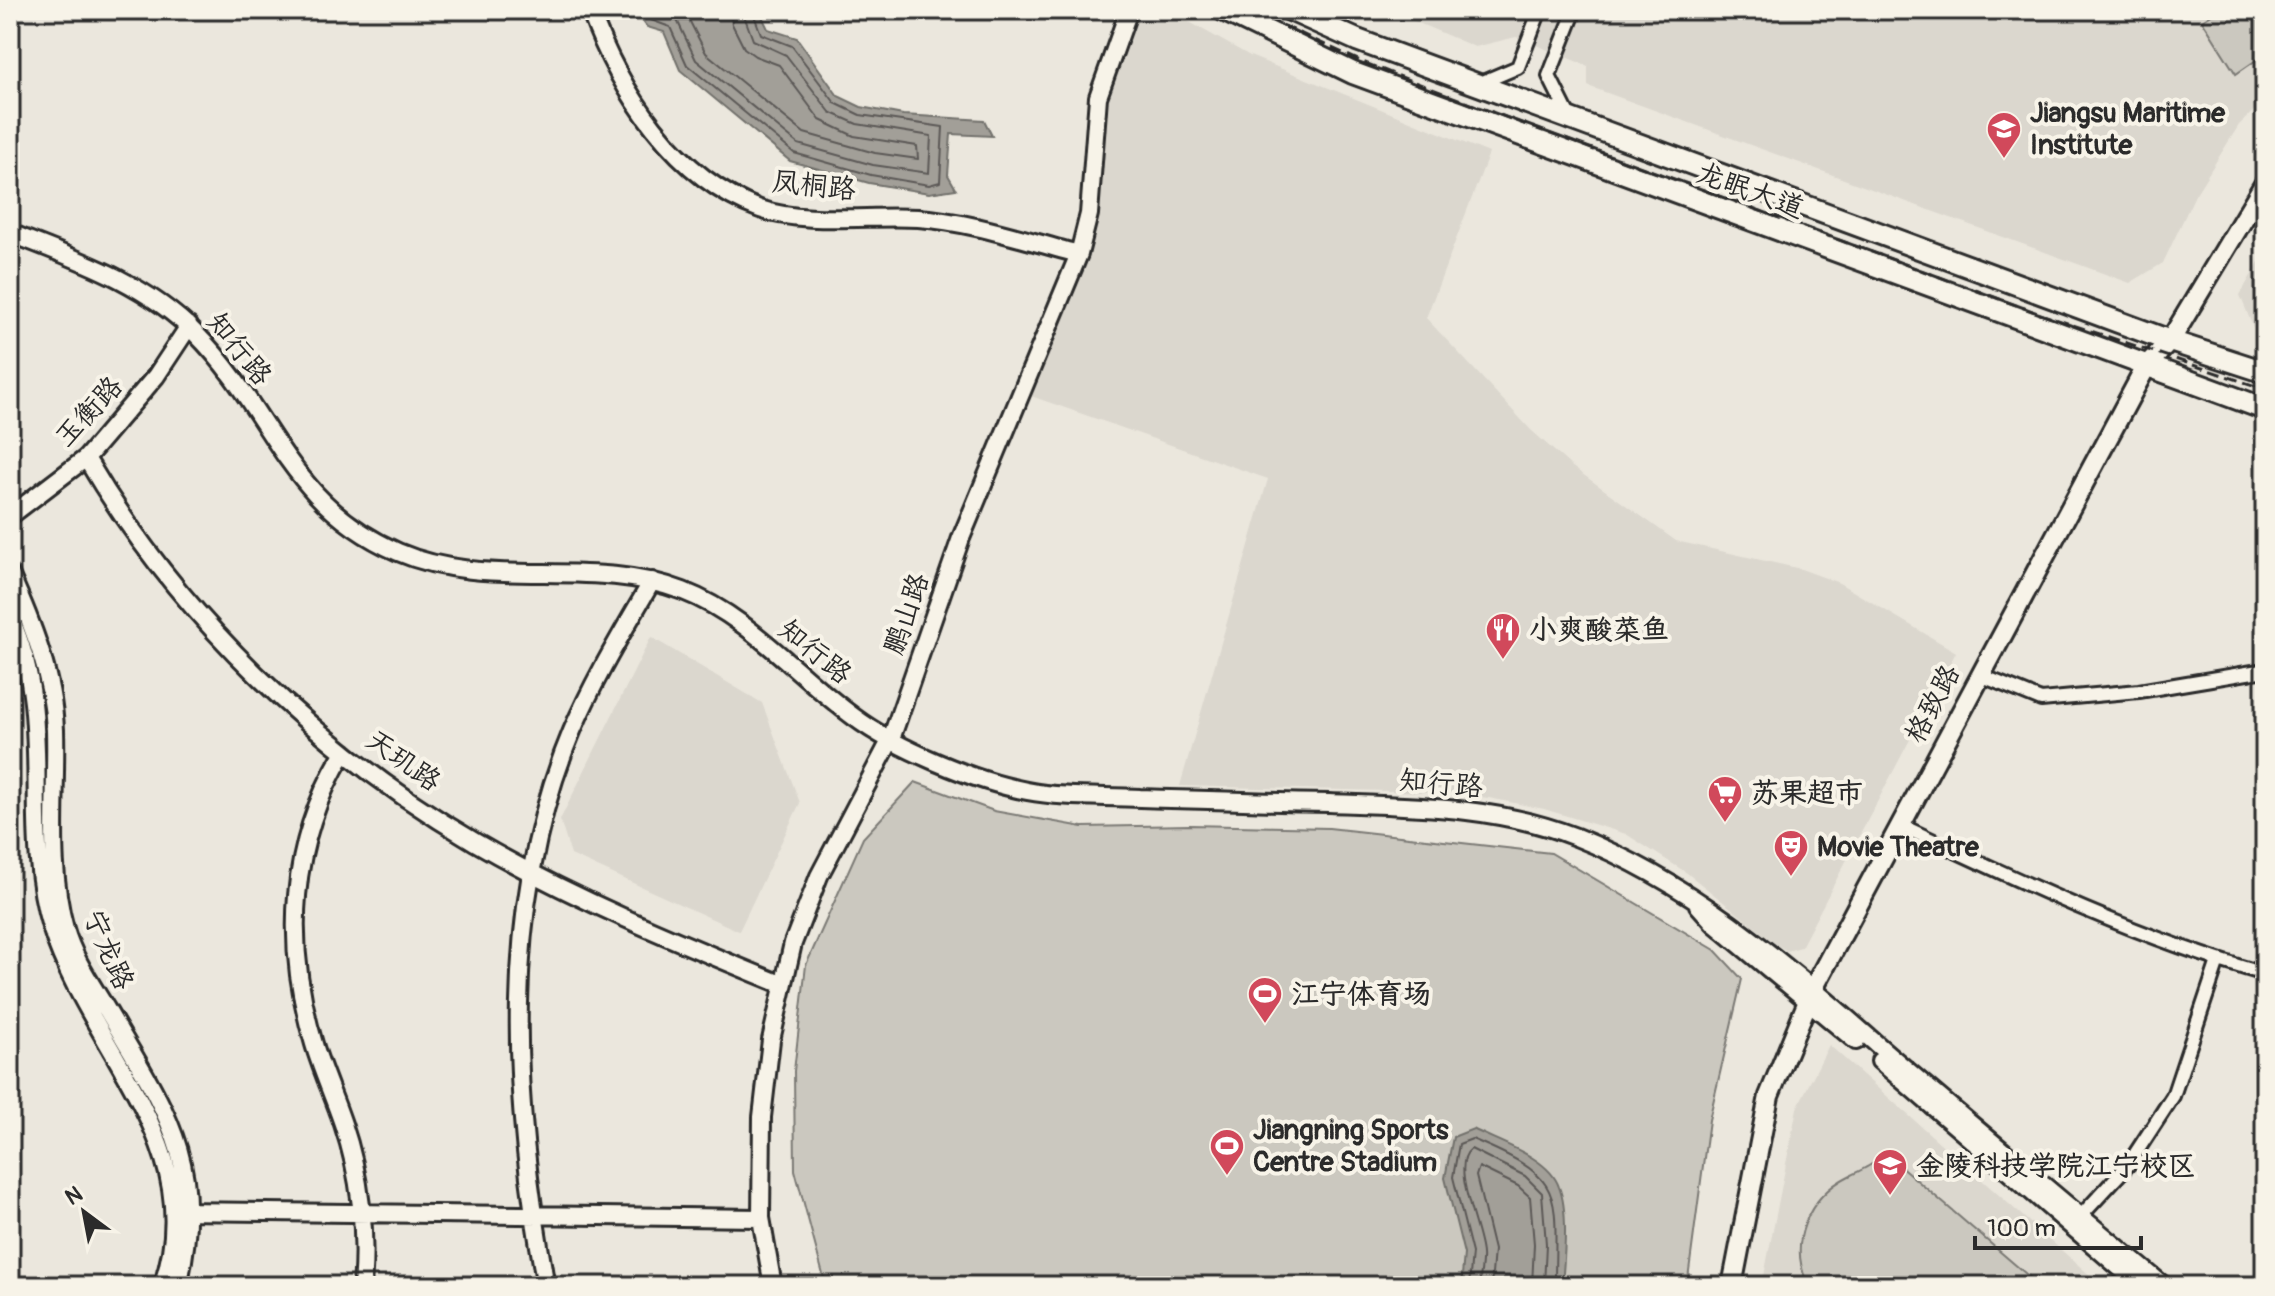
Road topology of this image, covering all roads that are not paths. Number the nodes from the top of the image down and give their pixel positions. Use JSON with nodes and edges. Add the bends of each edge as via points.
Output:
{"nodes":[{"id":1,"x":590,"y":10,"type":"edge"},
{"id":2,"x":1129,"y":10,"type":"edge"},
{"id":3,"x":1223,"y":10,"type":"edge"},
{"id":4,"x":1290,"y":10,"type":"edge"},
{"id":5,"x":1540,"y":10,"type":"edge"},
{"id":6,"x":1575,"y":10,"type":"edge"},
{"id":7,"x":1476,"y":84,"type":"junction"},
{"id":8,"x":1571,"y":120,"type":"junction"},
{"id":9,"x":2265,"y":183,"type":"edge"},
{"id":10,"x":10,"y":233,"type":"edge"},
{"id":11,"x":1079,"y":254,"type":"junction"},
{"id":12,"x":189,"y":326,"type":"junction"},
{"id":13,"x":2170,"y":341,"type":"junction"},
{"id":14,"x":2147,"y":365,"type":"junction"},
{"id":15,"x":2265,"y":372,"type":"edge"},
{"id":16,"x":2265,"y":409,"type":"edge"},
{"id":17,"x":86,"y":458,"type":"junction"},
{"id":18,"x":10,"y":516,"type":"edge"},
{"id":19,"x":10,"y":574,"type":"edge"},
{"id":20,"x":652,"y":581,"type":"junction"},
{"id":21,"x":10,"y":617,"type":"edge"},
{"id":22,"x":2265,"y":670,"type":"edge"},
{"id":23,"x":1980,"y":675,"type":"junction"},
{"id":24,"x":891,"y":739,"type":"junction"},
{"id":25,"x":344,"y":752,"type":"junction"},
{"id":26,"x":1900,"y":825,"type":"junction"},
{"id":27,"x":530,"y":872,"type":"junction"},
{"id":28,"x":2218,"y":961,"type":"junction"},
{"id":29,"x":2265,"y":974,"type":"edge"},
{"id":30,"x":783,"y":985,"type":"junction"},
{"id":31,"x":1810,"y":995,"type":"junction"},
{"id":32,"x":181,"y":1211,"type":"junction"},
{"id":33,"x":362,"y":1213,"type":"junction"},
{"id":34,"x":533,"y":1215,"type":"junction"},
{"id":35,"x":2080,"y":1217,"type":"junction"},
{"id":36,"x":761,"y":1218,"type":"junction"},
{"id":37,"x":162,"y":1286,"type":"edge"},
{"id":38,"x":178,"y":1286,"type":"edge"},
{"id":39,"x":362,"y":1286,"type":"edge"},
{"id":40,"x":546,"y":1286,"type":"edge"},
{"id":41,"x":773,"y":1286,"type":"edge"},
{"id":42,"x":1732,"y":1286,"type":"edge"},
{"id":43,"x":2141,"y":1286,"type":"edge"},
{"id":44,"x":2164,"y":1286,"type":"edge"}],
"edges":[{"from":1,"to":11,"type":"street","name":"凤桐路","via":[[613,66],[674,150],[717,187],[761,209],[919,218]]},
{"from":2,"to":11,"type":"street","name":"鹏山路","via":[[1098,97],[1089,214]]},
{"from":3,"to":14,"type":"main road","name":"龙眠大道","via":[[1353,73]]},
{"from":4,"to":7,"type":"main road","name":"龙眠大道"},
{"from":5,"to":7,"type":"street","via":[[1518,67]]},
{"from":6,"to":8,"type":"street","via":[[1549,76]]},
{"from":7,"to":8,"type":"main road","name":"龙眠大道"},
{"from":8,"to":13,"type":"main road","name":"龙眠大道"},
{"from":9,"to":13,"type":"main road","name":"格致路"},
{"from":10,"to":12,"type":"street","name":"知行路","via":[[138,287]]},
{"from":11,"to":24,"type":"street","name":"鹏山路","via":[[961,538]]},
{"from":12,"to":17,"type":"street","name":"玉衡路","via":[[156,376]]},
{"from":12,"to":20,"type":"street","name":"知行路","via":[[313,494],[357,530],[429,564],[460,570]]},
{"from":13,"to":14,"type":"main road","name":"格致路"},
{"from":13,"to":15,"type":"main road","name":"龙眠大道"},
{"from":14,"to":16,"type":"main road","name":"龙眠大道"},
{"from":14,"to":23,"type":"main road","name":"格致路"},
{"from":17,"to":18,"type":"street","name":"玉衡路"},
{"from":17,"to":25,"type":"street","name":"天玑路","via":[[177,587],[259,675]]},
{"from":19,"to":32,"type":"street","name":"宁龙路","via":[[32,622],[55,727],[55,867],[65,930],[173,1127],[186,1172]]},
{"from":20,"to":24,"type":"street","name":"知行路","via":[[708,602],[856,719]]},
{"from":20,"to":27,"type":"street","via":[[572,732]]},
{"from":21,"to":32,"type":"street","name":"宁龙路","via":[[29,673],[36,715],[39,862],[51,926],[77,992],[150,1120]]},
{"from":22,"to":23,"type":"street","via":[[2139,691],[2041,700]]},
{"from":23,"to":26,"type":"main road","name":"格致路"},
{"from":24,"to":30,"type":"street","name":"鹏山路","via":[[819,876]]},
{"from":24,"to":31,"type":"street","name":"知行路","via":[[1026,791],[1442,806],[1521,819],[1624,858],[1695,901],[1714,923]]},
{"from":25,"to":27,"type":"street","name":"天玑路","via":[[473,841]]},
{"from":25,"to":33,"type":"street","via":[[328,779],[303,854],[294,897],[295,937],[305,1012],[344,1127]]},
{"from":26,"to":28,"type":"street","via":[[2018,880]]},
{"from":26,"to":31,"type":"main road","name":"格致路"},
{"from":27,"to":30,"type":"street","name":"天玑路"},
{"from":27,"to":34,"type":"street","via":[[519,1013]]},
{"from":28,"to":29,"type":"street"},
{"from":28,"to":35,"type":"street","via":[[2173,1096],[2128,1165]]},
{"from":30,"to":36,"type":"street","name":"鹏山路","via":[[762,1117]]},
{"from":31,"to":35,"type":"street","name":"知行路"},
{"from":31,"to":42,"type":"main road","name":"格致路","via":[[1769,1096]]},
{"from":31,"to":43,"type":"street","name":"知行路"},
{"from":32,"to":33,"type":"street"},
{"from":32,"to":37,"type":"street","name":"宁龙路"},
{"from":32,"to":38,"type":"street","name":"宁龙路"},
{"from":33,"to":34,"type":"street"},
{"from":33,"to":39,"type":"street"},
{"from":34,"to":36,"type":"street"},
{"from":34,"to":40,"type":"street"},
{"from":35,"to":44,"type":"street","name":"知行路"},
{"from":36,"to":41,"type":"street","name":"鹏山路"}]}
